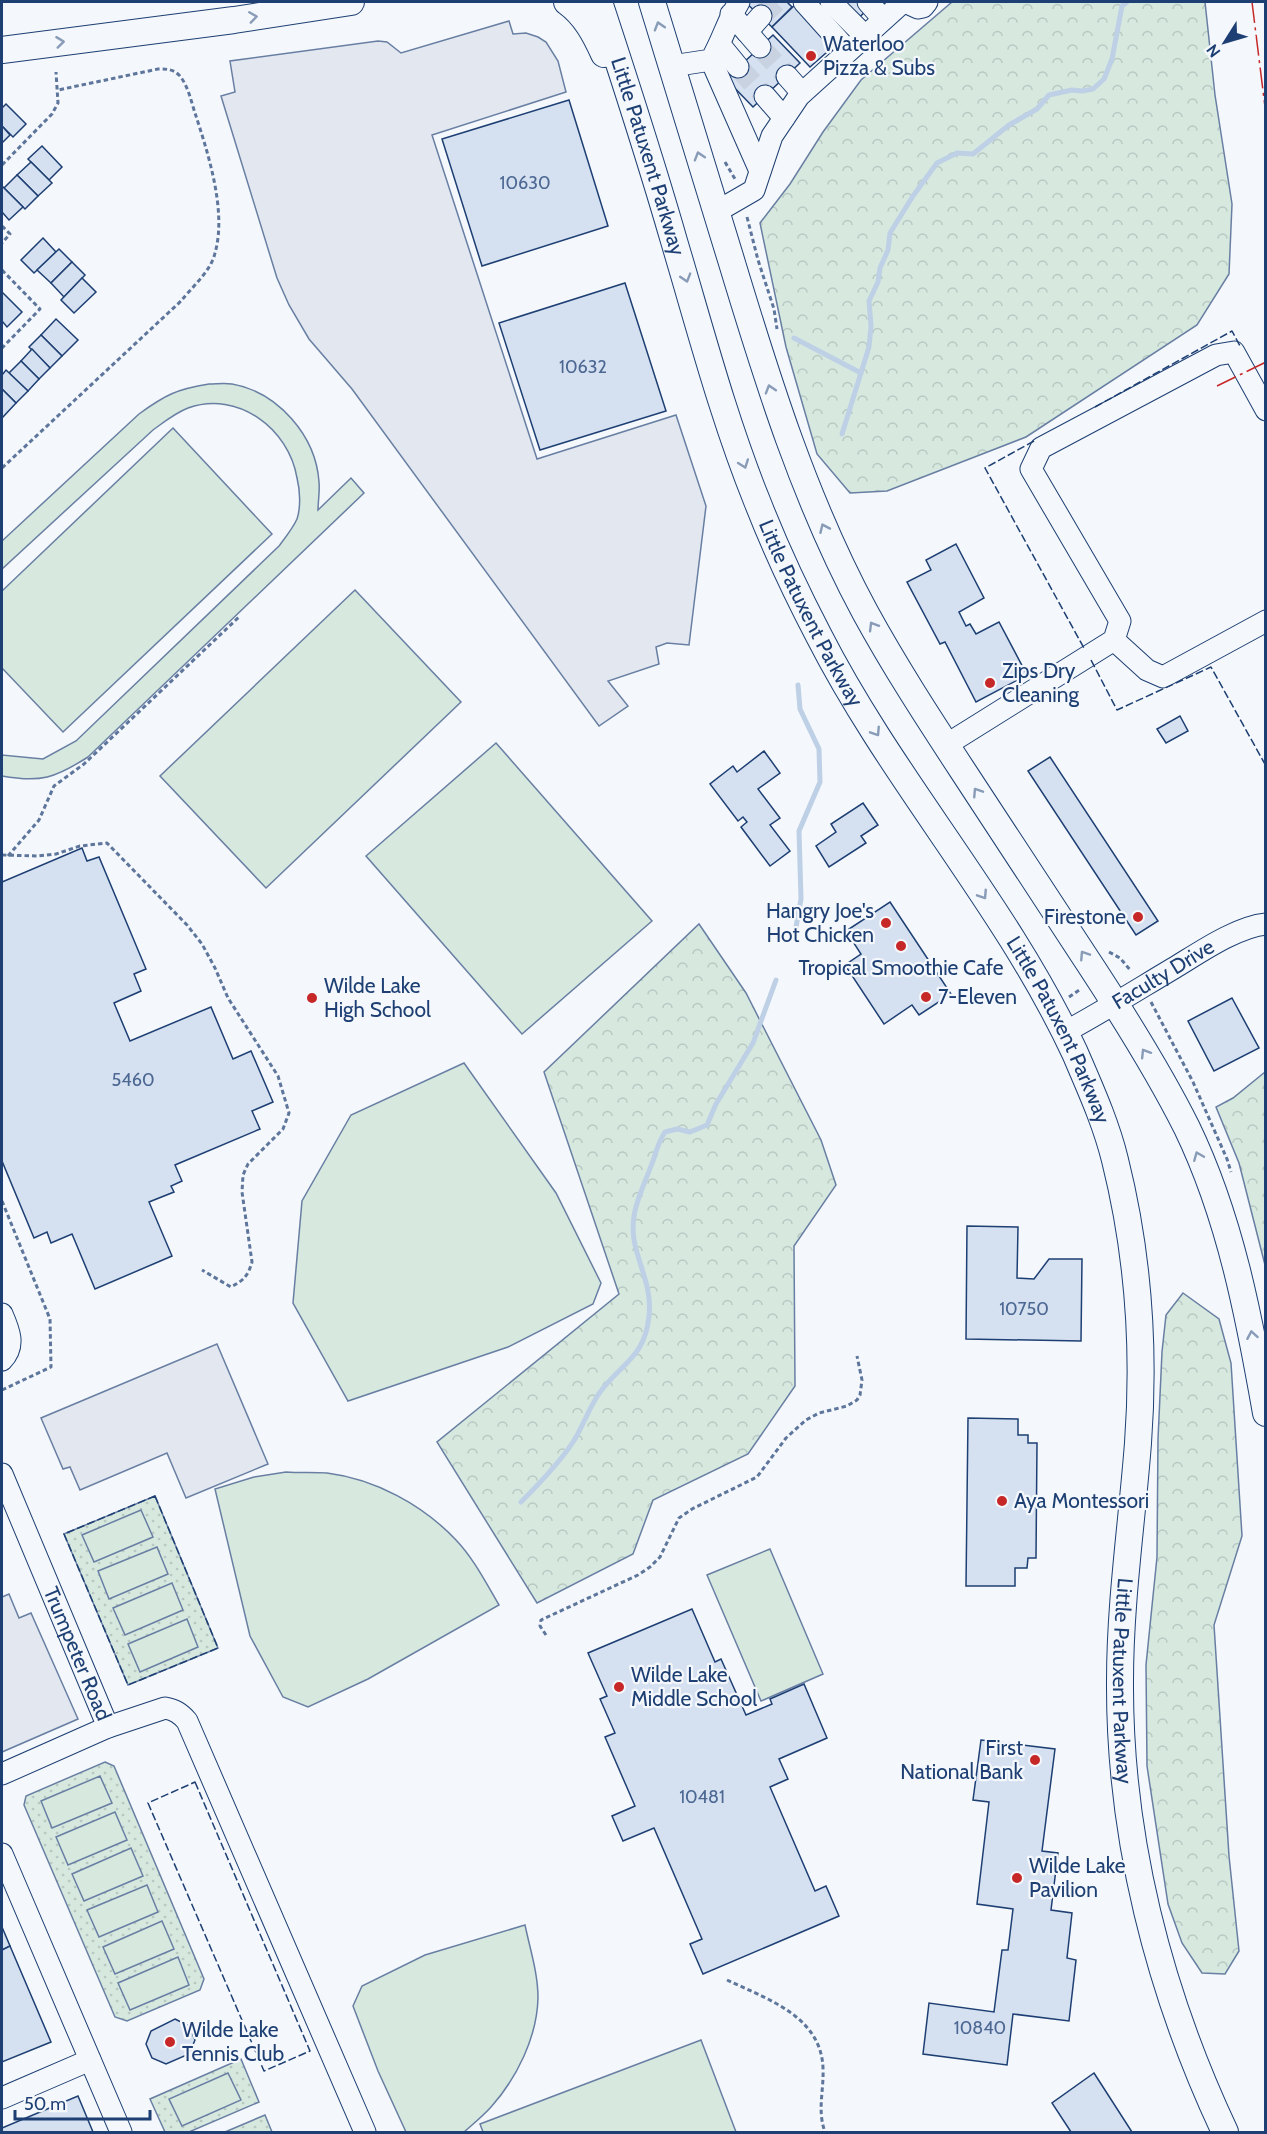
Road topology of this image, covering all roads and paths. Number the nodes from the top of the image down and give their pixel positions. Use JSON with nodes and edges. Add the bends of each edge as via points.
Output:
{"nodes":[{"id":1,"x":351,"y":2,"type":"edge"},
{"id":2,"x":567,"y":2,"type":"edge"},
{"id":3,"x":599,"y":2,"type":"edge"},
{"id":4,"x":652,"y":2,"type":"edge"},
{"id":5,"x":804,"y":2,"type":"edge"},
{"id":6,"x":818,"y":2,"type":"edge"},
{"id":7,"x":831,"y":2,"type":"edge"},
{"id":8,"x":849,"y":2,"type":"edge"},
{"id":9,"x":868,"y":2,"type":"edge"},
{"id":10,"x":927,"y":2,"type":"edge"},
{"id":11,"x":736,"y":8,"type":"edge"},
{"id":12,"x":761,"y":16,"type":"tunnel mouth"},
{"id":13,"x":879,"y":22,"type":"edge"},
{"id":14,"x":2,"y":50,"type":"edge"},
{"id":15,"x":715,"y":52,"type":"junction"},
{"id":16,"x":672,"y":66,"type":"junction"},
{"id":17,"x":738,"y":67,"type":"tunnel mouth"},
{"id":18,"x":56,"y":72,"type":"dead end"},
{"id":19,"x":787,"y":76,"type":"tunnel mouth"},
{"id":20,"x":58,"y":90,"type":"junction"},
{"id":21,"x":802,"y":93,"type":"junction"},
{"id":22,"x":765,"y":96,"type":"tunnel mouth"},
{"id":23,"x":784,"y":118,"type":"junction"},
{"id":24,"x":651,"y":163,"type":"junction"},
{"id":25,"x":2,"y":165,"type":"edge"},
{"id":26,"x":760,"y":171,"type":"junction"},
{"id":27,"x":746,"y":211,"type":"dead end"},
{"id":28,"x":716,"y":212,"type":"junction"},
{"id":29,"x":2,"y":226,"type":"edge"},
{"id":30,"x":2,"y":243,"type":"edge"},
{"id":31,"x":2,"y":270,"type":"edge"},
{"id":32,"x":778,"y":337,"type":"dead end"},
{"id":33,"x":2,"y":348,"type":"edge"},
{"id":34,"x":1266,"y":410,"type":"edge"},
{"id":35,"x":2,"y":468,"type":"edge"},
{"id":36,"x":240,"y":616,"type":"dead end"},
{"id":37,"x":1266,"y":621,"type":"edge"},
{"id":38,"x":1114,"y":640,"type":"junction"},
{"id":39,"x":946,"y":745,"type":"junction"},
{"id":40,"x":2,"y":855,"type":"edge"},
{"id":41,"x":8,"y":856,"type":"junction"},
{"id":42,"x":1266,"y":924,"type":"edge"},
{"id":43,"x":1088,"y":985,"type":"dead end"},
{"id":44,"x":1068,"y":997,"type":"dead end"},
{"id":45,"x":1115,"y":1004,"type":"junction"},
{"id":46,"x":1065,"y":1032,"type":"junction"},
{"id":47,"x":2,"y":1201,"type":"edge"},
{"id":48,"x":202,"y":1270,"type":"dead end"},
{"id":49,"x":2,"y":1314,"type":"edge"},
{"id":50,"x":857,"y":1356,"type":"dead end"},
{"id":51,"x":2,"y":1360,"type":"edge"},
{"id":52,"x":2,"y":1389,"type":"edge"},
{"id":53,"x":1266,"y":1413,"type":"edge"},
{"id":54,"x":2,"y":1474,"type":"edge"},
{"id":55,"x":546,"y":1635,"type":"dead end"},
{"id":56,"x":108,"y":1727,"type":"junction"},
{"id":57,"x":2,"y":1774,"type":"edge"},
{"id":58,"x":2,"y":1854,"type":"edge"},
{"id":59,"x":727,"y":1980,"type":"dead end"},
{"id":60,"x":90,"y":2060,"type":"junction"},
{"id":61,"x":2,"y":2098,"type":"edge"},
{"id":62,"x":121,"y":2133,"type":"edge"},
{"id":63,"x":365,"y":2133,"type":"edge"},
{"id":64,"x":825,"y":2133,"type":"edge"},
{"id":65,"x":1225,"y":2133,"type":"edge"}],
"edges":[{"from":14,"to":1,"type":"main road","one_way":true},
{"from":2,"to":24,"type":"main road","via":[[594,32]]},
{"from":3,"to":24,"type":"main road","name":"Little Patuxent Parkway"},
{"from":16,"to":4,"type":"main road","one_way":true},
{"from":5,"to":13,"type":"street"},
{"from":6,"to":13,"type":"street"},
{"from":7,"to":13,"type":"street"},
{"from":8,"to":13,"type":"street"},
{"from":9,"to":13,"type":"street"},
{"from":10,"to":13,"type":"street","via":[[923,7]]},
{"from":11,"to":12,"type":"street","via":[[753,39]]},
{"from":11,"to":15,"type":"street"},
{"from":13,"to":21,"type":"street"},
{"from":15,"to":16,"type":"street"},
{"from":15,"to":17,"type":"street"},
{"from":15,"to":26,"type":"street"},
{"from":28,"to":16,"type":"main road","one_way":true},
{"from":18,"to":20,"type":"path"},
{"from":19,"to":21,"type":"street"},
{"from":20,"to":25,"type":"path","via":[[58,103],[52,114]]},
{"from":20,"to":35,"type":"path","via":[[158,69],[170,69],[179,75],[188,89],[217,201],[215,255],[181,301]]},
{"from":21,"to":23,"type":"street"},
{"from":22,"to":23,"type":"street"},
{"from":23,"to":26,"type":"street","via":[[772,136]]},
{"from":24,"to":46,"type":"main road","name":"Little Patuxent Parkway","one_way":true,"via":[[728,420],[788,575],[863,712],[1019,950]]},
{"from":26,"to":28,"type":"street","via":[[754,190]]},
{"from":27,"to":32,"type":"path","via":[[774,309]]},
{"from":39,"to":28,"type":"main road","one_way":true,"via":[[866,613],[809,493],[775,403]]},
{"from":29,"to":30,"type":"path","via":[[10,234]]},
{"from":31,"to":33,"type":"path","via":[[40,309]]},
{"from":34,"to":38,"type":"street","via":[[1234,352],[1216,354],[1041,448],[1031,469],[1120,621]]},
{"from":36,"to":41,"type":"path","via":[[84,764],[54,786],[39,820]]},
{"from":37,"to":38,"type":"street","via":[[1163,676],[1147,670]]},
{"from":38,"to":39,"type":"street"},
{"from":45,"to":39,"type":"main road","one_way":true},
{"from":40,"to":41,"type":"path"},
{"from":41,"to":48,"type":"path","via":[[56,854],[107,843],[202,944],[228,998],[278,1076],[288,1113],[283,1129],[248,1164],[243,1175],[252,1262],[249,1272],[231,1287]]},
{"from":42,"to":45,"type":"street","name":"Faculty Drive","via":[[1253,925],[1225,939]]},
{"from":43,"to":44,"type":"path"},
{"from":45,"to":46,"type":"street","name":"Faculty Drive"},
{"from":53,"to":45,"type":"main road","one_way":true,"via":[[1251,1327],[1213,1194],[1187,1130]]},
{"from":46,"to":65,"type":"main road","name":"Little Patuxent Parkway","via":[[1094,1096],[1114,1156],[1138,1291],[1138,1436],[1120,1682],[1129,1815],[1157,1953],[1182,2033]]},
{"from":47,"to":52,"type":"path","via":[[50,1318],[51,1368]]},
{"from":49,"to":51,"type":"street","via":[[10,1343]]},
{"from":50,"to":55,"type":"path","via":[[862,1380],[857,1400],[806,1420],[786,1438],[758,1477],[679,1518],[660,1557],[650,1568],[541,1620]]},
{"from":54,"to":56,"type":"street","name":"Trumpeter Road"},
{"from":56,"to":57,"type":"street","name":"Trumpeter Road"},
{"from":56,"to":63,"type":"street","via":[[165,1708],[173,1709],[186,1721]]},
{"from":58,"to":60,"type":"street"},
{"from":59,"to":64,"type":"path","via":[[783,2007],[810,2031],[819,2046],[823,2068],[820,2110]]},
{"from":60,"to":61,"type":"street"},
{"from":60,"to":62,"type":"street"}]}
